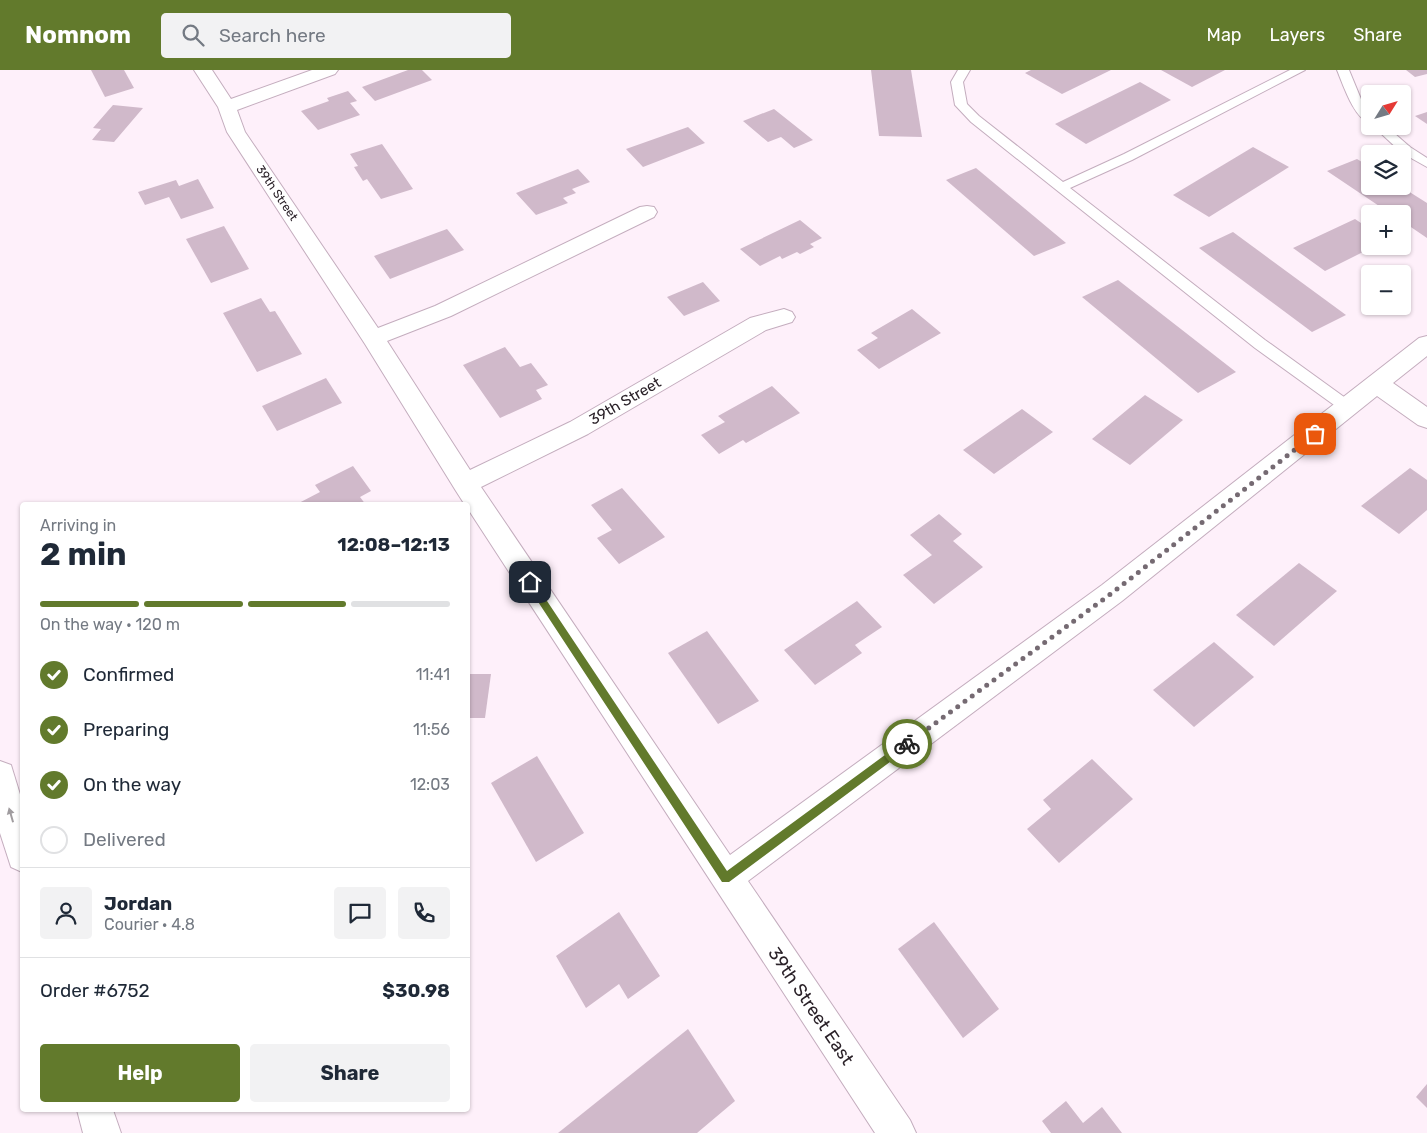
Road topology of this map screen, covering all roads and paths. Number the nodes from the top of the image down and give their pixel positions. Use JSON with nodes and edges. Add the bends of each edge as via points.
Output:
{"nodes":[{"id":1,"x":203,"y":70,"type":"edge"},
{"id":2,"x":329,"y":70,"type":"edge"},
{"id":3,"x":964,"y":70,"type":"edge"},
{"id":4,"x":1299,"y":70,"type":"edge"},
{"id":5,"x":1343,"y":70,"type":"edge"},
{"id":6,"x":226,"y":107,"type":"junction"},
{"id":7,"x":1361,"y":108,"type":"edge"},
{"id":8,"x":1389,"y":135,"type":"edge"},
{"id":9,"x":1427,"y":163,"type":"edge"},
{"id":10,"x":1062,"y":187,"type":"junction"},
{"id":11,"x":647,"y":212,"type":"dead end"},
{"id":12,"x":784,"y":318,"type":"dead end"},
{"id":13,"x":374,"y":338,"type":"junction"},
{"id":14,"x":1427,"y":344,"type":"edge"},
{"id":15,"x":1376,"y":383,"type":"junction"},
{"id":16,"x":1346,"y":406,"type":"junction"},
{"id":17,"x":1427,"y":419,"type":"edge"},
{"id":18,"x":465,"y":484,"type":"junction"},
{"id":19,"x":0,"y":775,"type":"edge"},
{"id":20,"x":20,"y":849,"type":"edge"},
{"id":21,"x":726,"y":878,"type":"junction"},
{"id":22,"x":96,"y":1112,"type":"edge"},
{"id":23,"x":102,"y":1133,"type":"edge"},
{"id":24,"x":897,"y":1133,"type":"edge"}],
"edges":[{"from":1,"to":6,"type":"main road","name":"39th Street"},
{"from":2,"to":6,"type":"main road"},
{"from":3,"to":10,"type":"lane","via":[[957,82],[962,105],[975,119]]},
{"from":4,"to":10,"type":"lane"},
{"from":5,"to":7,"type":"lane"},
{"from":6,"to":13,"type":"main road","name":"39th Street","via":[[236,132]]},
{"from":8,"to":9,"type":"lane"},
{"from":10,"to":16,"type":"lane","via":[[1260,344]]},
{"from":11,"to":13,"type":"main road","via":[[443,311]]},
{"from":12,"to":18,"type":"main road","name":"39th Street","via":[[758,324],[579,428]]},
{"from":13,"to":18,"type":"main road","name":"39th Street"},
{"from":14,"to":15,"type":"main road"},
{"from":15,"to":16,"type":"main road"},
{"from":15,"to":17,"type":"main road"},
{"from":16,"to":21,"type":"main road","via":[[1315,434],[1112,593]]},
{"from":18,"to":21,"type":"main road","name":"39th Street"},
{"from":20,"to":19,"type":"main road","one_way":true},
{"from":21,"to":24,"type":"main road","name":"39th Street East"},
{"from":22,"to":23,"type":"main road"}]}
